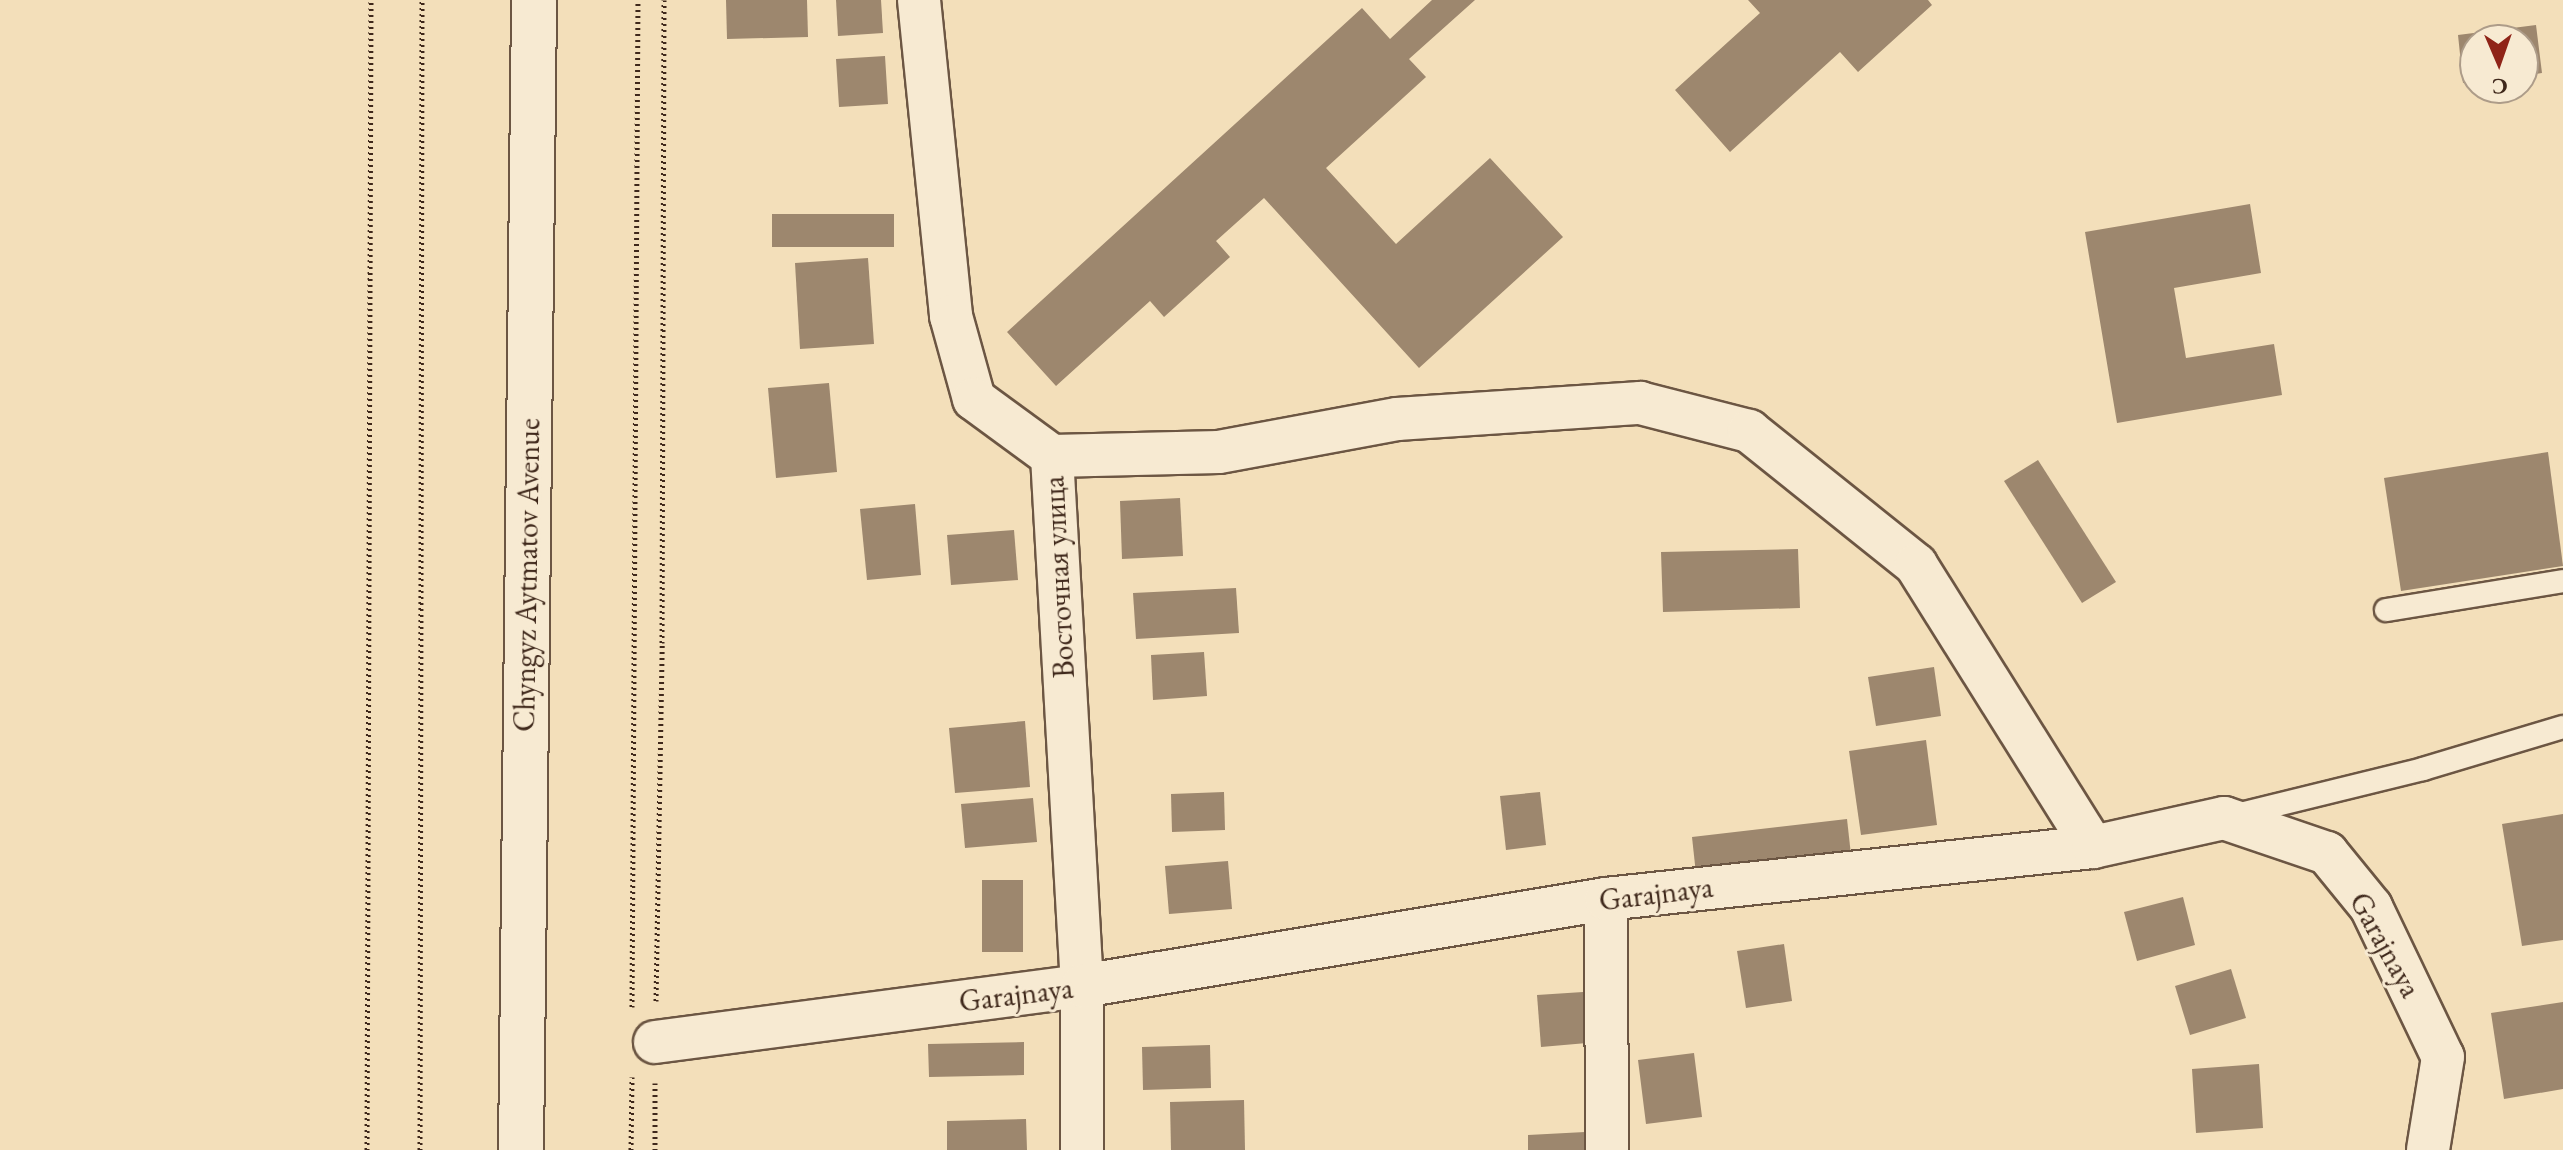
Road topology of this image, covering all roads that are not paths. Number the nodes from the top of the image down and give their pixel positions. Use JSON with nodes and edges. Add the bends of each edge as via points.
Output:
{"nodes":[{"id":1,"x":534,"y":0,"type":"edge"},
{"id":2,"x":919,"y":0,"type":"edge"},
{"id":3,"x":1052,"y":456,"type":"junction"},
{"id":4,"x":2563,"y":581,"type":"edge"},
{"id":5,"x":2386,"y":610,"type":"dead end"},
{"id":6,"x":2563,"y":727,"type":"edge"},
{"id":7,"x":2224,"y":818,"type":"junction"},
{"id":8,"x":2093,"y":847,"type":"junction"},
{"id":9,"x":1606,"y":899,"type":"junction"},
{"id":10,"x":1082,"y":986,"type":"junction"},
{"id":11,"x":640,"y":1043,"type":"road end"},
{"id":12,"x":521,"y":1150,"type":"edge"},
{"id":13,"x":1082,"y":1150,"type":"edge"},
{"id":14,"x":1607,"y":1150,"type":"edge"},
{"id":15,"x":2428,"y":1150,"type":"edge"}],
"edges":[{"from":1,"to":12,"type":"main road","name":"Chyngyz Aytmatov Avenue"},
{"from":2,"to":3,"type":"street","name":"Восточная улица","via":[[951,316],[974,399]]},
{"from":3,"to":8,"type":"street","via":[[1219,452],[1397,419],[1640,403],[1749,431],[1916,565]]},
{"from":3,"to":10,"type":"street","name":"Восточная улица"},
{"from":4,"to":5,"type":"lane"},
{"from":6,"to":7,"type":"lane","via":[[2423,769]]},
{"from":7,"to":8,"type":"street","name":"Garajnaya"},
{"from":7,"to":15,"type":"street","name":"Garajnaya","via":[[2327,853],[2371,907],[2443,1057]]},
{"from":8,"to":9,"type":"street","name":"Garajnaya"},
{"from":9,"to":10,"type":"street","name":"Garajnaya"},
{"from":9,"to":14,"type":"street"},
{"from":10,"to":11,"type":"street","name":"Garajnaya"},
{"from":10,"to":13,"type":"street","name":"Восточная улица"}]}
